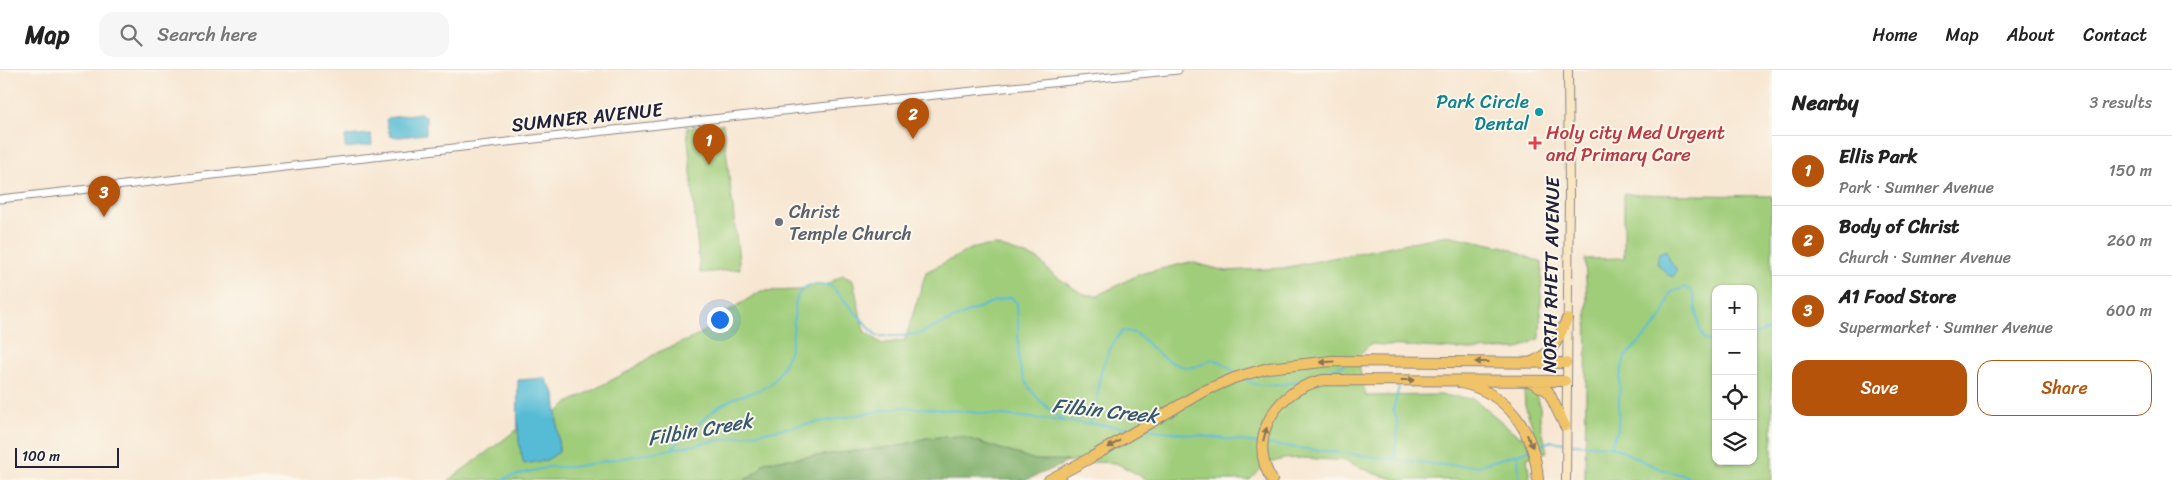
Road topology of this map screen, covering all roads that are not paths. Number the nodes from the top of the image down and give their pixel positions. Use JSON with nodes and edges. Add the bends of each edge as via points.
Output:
{"nodes":[{"id":1,"x":1178,"y":70,"type":"edge"},
{"id":2,"x":1568,"y":70,"type":"edge"},
{"id":3,"x":0,"y":199,"type":"edge"},
{"id":4,"x":1567,"y":319,"type":"junction"},
{"id":5,"x":1531,"y":362,"type":"junction"},
{"id":6,"x":1566,"y":364,"type":"junction"},
{"id":7,"x":1442,"y":380,"type":"junction"},
{"id":8,"x":1566,"y":381,"type":"junction"},
{"id":9,"x":1522,"y":382,"type":"junction"},
{"id":10,"x":1565,"y":426,"type":"junction"},
{"id":11,"x":1049,"y":480,"type":"edge"},
{"id":12,"x":1272,"y":480,"type":"edge"},
{"id":13,"x":1538,"y":480,"type":"edge"},
{"id":14,"x":1566,"y":480,"type":"edge"}],
"edges":[{"from":1,"to":3,"type":"street","name":"SUMNER AVENUE"},
{"from":2,"to":4,"type":"main road","name":"NORTH RHETT AVENUE"},
{"from":4,"to":5,"type":"highway","via":[[1553,348]]},
{"from":4,"to":6,"type":"main road","name":"NORTH RHETT AVENUE"},
{"from":5,"to":6,"type":"highway"},
{"from":5,"to":11,"type":"highway","one_way":true,"via":[[1332,361],[1284,365],[1234,378],[1202,392]]},
{"from":6,"to":8,"type":"main road","name":"NORTH RHETT AVENUE"},
{"from":7,"to":9,"type":"highway"},
{"from":12,"to":7,"type":"highway","one_way":true,"via":[[1264,464],[1262,444],[1270,418],[1281,400],[1301,386],[1324,380]]},
{"from":7,"to":13,"type":"highway","one_way":true,"via":[[1465,384],[1498,400],[1514,414],[1537,458]]},
{"from":8,"to":9,"type":"highway"},
{"from":8,"to":10,"type":"main road","name":"NORTH RHETT AVENUE"},
{"from":9,"to":10,"type":"highway","via":[[1548,390]]},
{"from":10,"to":14,"type":"main road","name":"NORTH RHETT AVENUE"}]}
